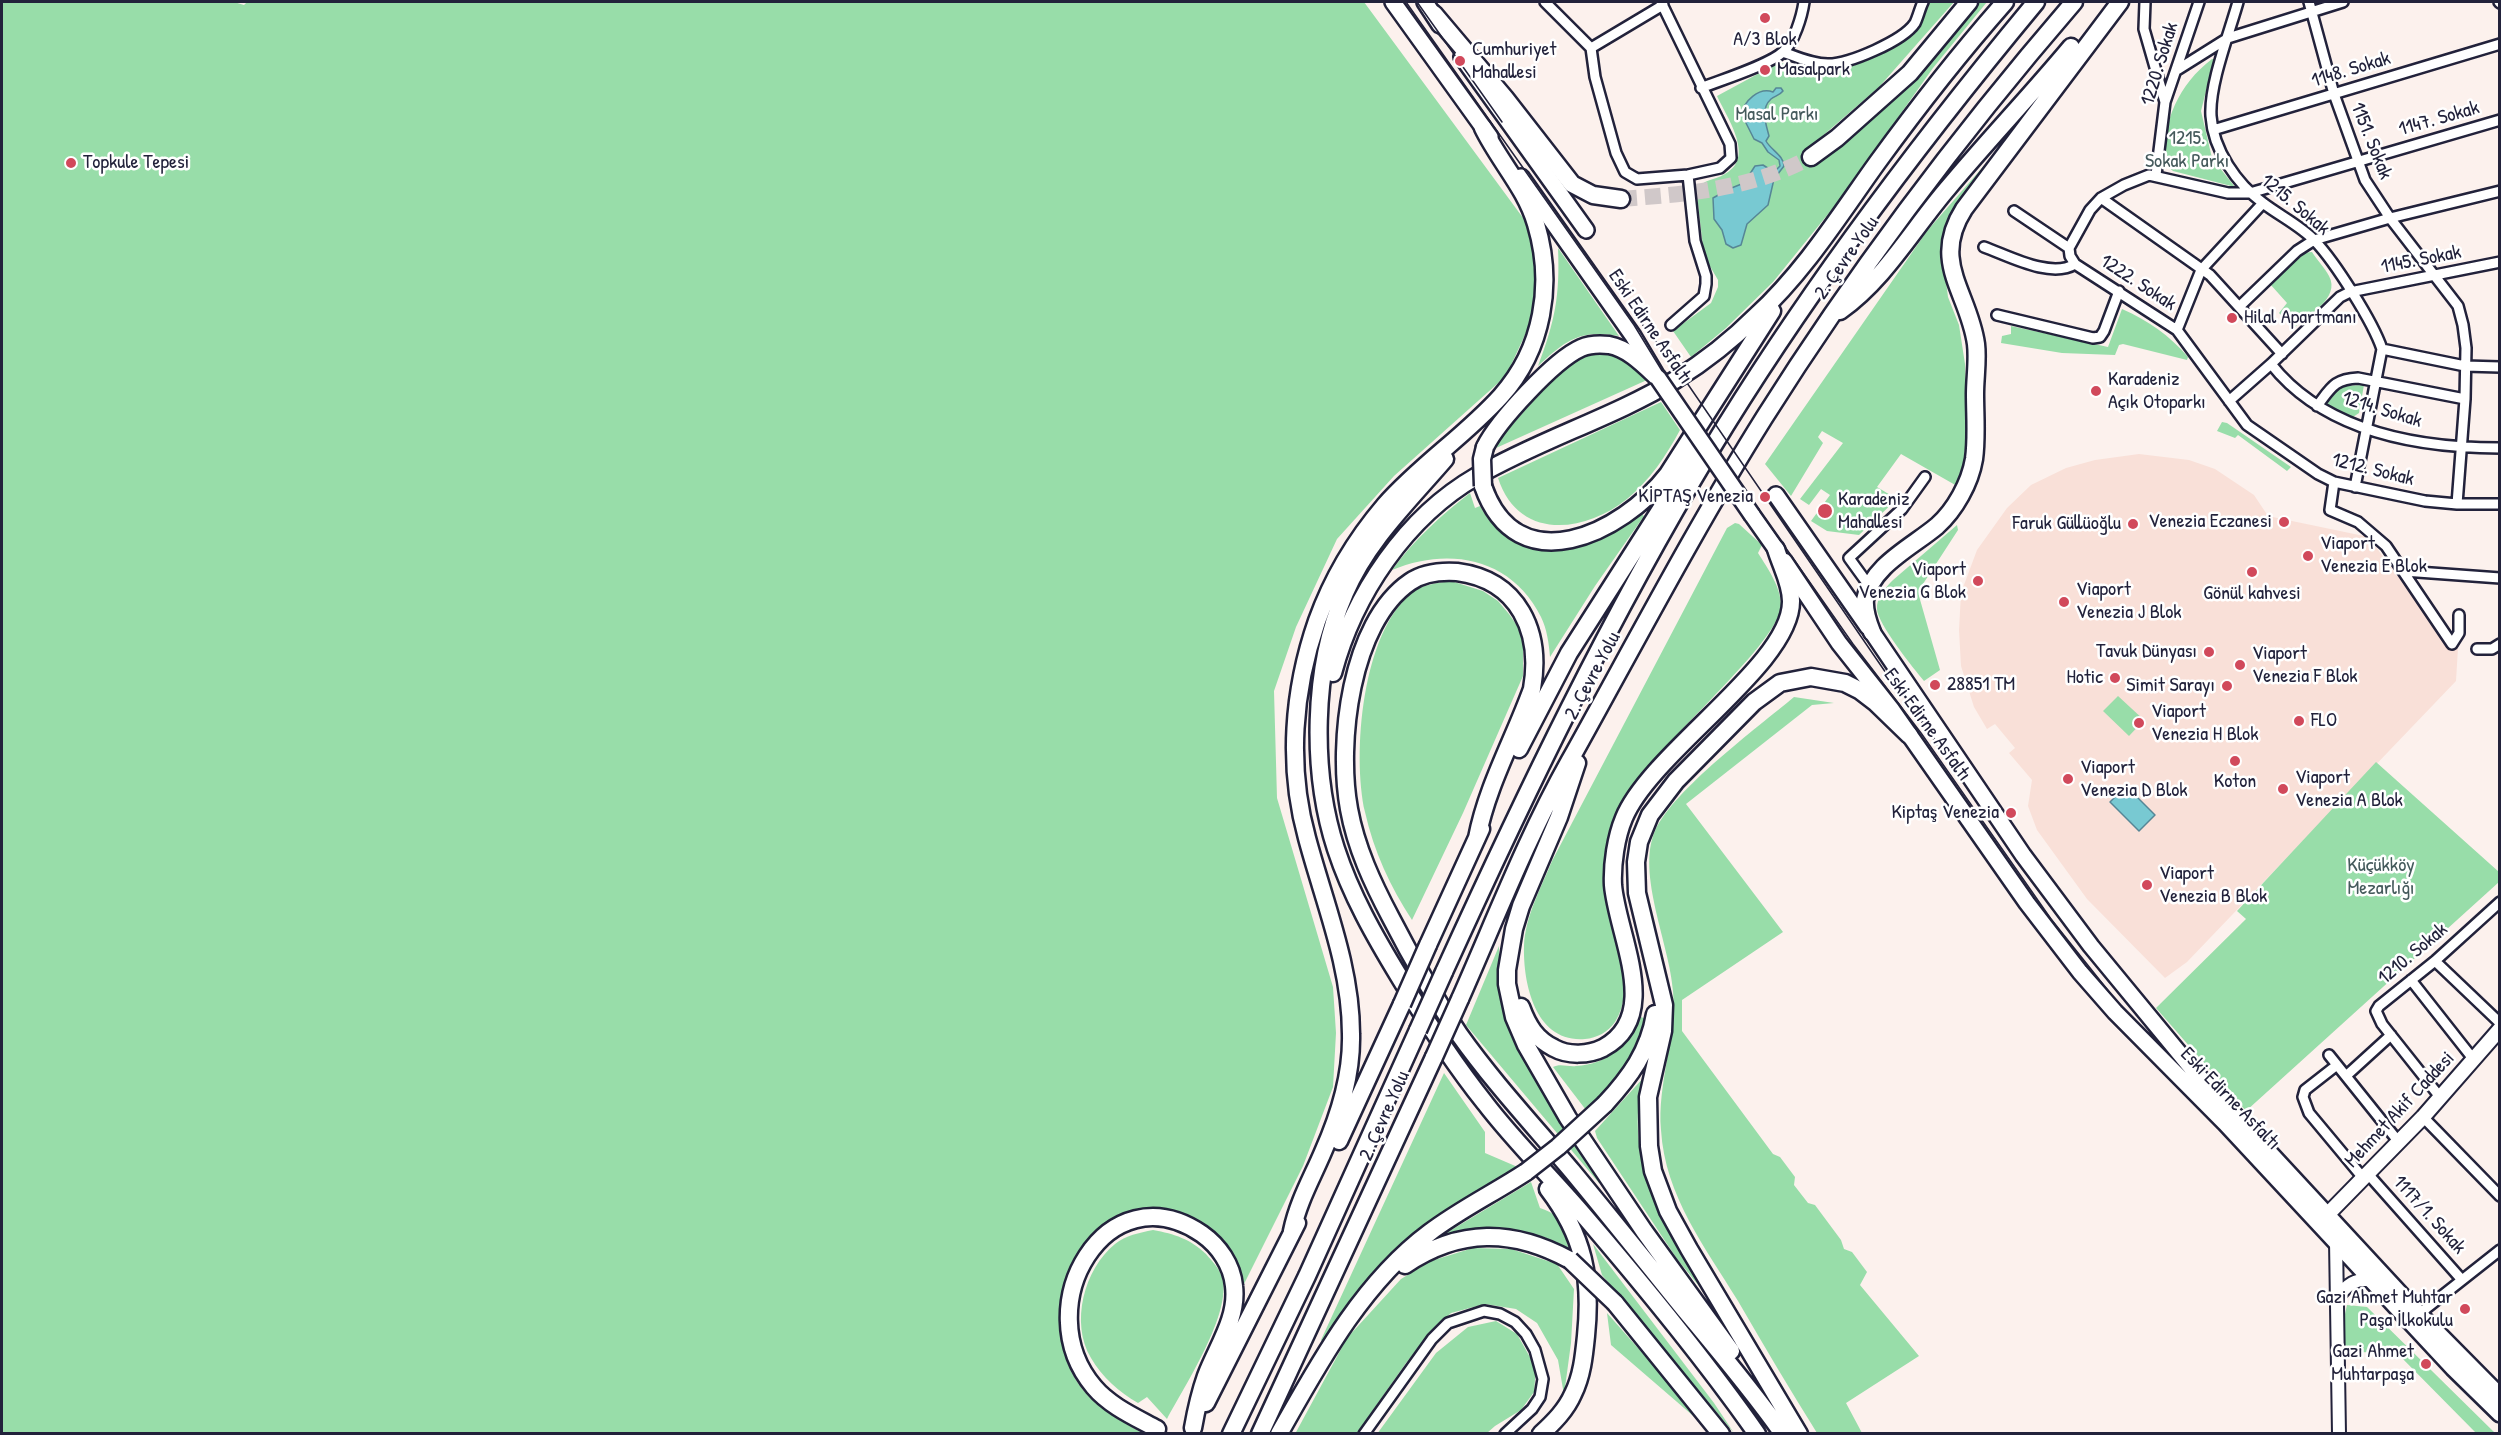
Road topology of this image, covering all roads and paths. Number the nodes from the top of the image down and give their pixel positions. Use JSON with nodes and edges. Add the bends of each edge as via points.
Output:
{"nodes":[{"id":1,"x":1393,"y":2,"type":"edge"},
{"id":2,"x":1545,"y":2,"type":"edge"},
{"id":3,"x":1804,"y":2,"type":"edge"},
{"id":4,"x":1923,"y":2,"type":"edge"},
{"id":5,"x":1969,"y":2,"type":"edge"},
{"id":6,"x":2005,"y":2,"type":"edge"},
{"id":7,"x":2036,"y":2,"type":"edge"},
{"id":8,"x":2074,"y":2,"type":"edge"},
{"id":9,"x":2110,"y":2,"type":"edge"},
{"id":10,"x":2120,"y":2,"type":"edge"},
{"id":11,"x":2145,"y":2,"type":"edge"},
{"id":12,"x":2199,"y":2,"type":"edge"},
{"id":13,"x":2238,"y":2,"type":"edge"},
{"id":14,"x":2343,"y":2,"type":"edge"},
{"id":15,"x":1662,"y":3,"type":"edge"},
{"id":16,"x":2310,"y":6,"type":"edge"},
{"id":17,"x":1430,"y":8,"type":"edge"},
{"id":18,"x":2228,"y":38,"type":"junction"},
{"id":19,"x":2499,"y":44,"type":"edge"},
{"id":20,"x":1591,"y":48,"type":"junction"},
{"id":21,"x":1783,"y":52,"type":"junction"},
{"id":22,"x":2177,"y":70,"type":"junction"},
{"id":23,"x":1701,"y":87,"type":"junction"},
{"id":24,"x":2334,"y":94,"type":"junction"},
{"id":25,"x":2165,"y":102,"type":"junction"},
{"id":26,"x":2499,"y":120,"type":"edge"},
{"id":27,"x":1483,"y":128,"type":"junction"},
{"id":28,"x":2213,"y":130,"type":"junction"},
{"id":29,"x":1811,"y":157,"type":"tunnel mouth"},
{"id":30,"x":2358,"y":161,"type":"junction"},
{"id":31,"x":1688,"y":175,"type":"junction"},
{"id":32,"x":2156,"y":175,"type":"junction"},
{"id":33,"x":2499,"y":191,"type":"edge"},
{"id":34,"x":2250,"y":193,"type":"junction"},
{"id":35,"x":2100,"y":198,"type":"junction"},
{"id":36,"x":1621,"y":199,"type":"tunnel mouth"},
{"id":37,"x":2263,"y":203,"type":"junction"},
{"id":38,"x":2014,"y":211,"type":"dead end"},
{"id":39,"x":2390,"y":218,"type":"junction"},
{"id":40,"x":1586,"y":230,"type":"dead end"},
{"id":41,"x":2314,"y":240,"type":"junction"},
{"id":42,"x":1984,"y":247,"type":"dead end"},
{"id":43,"x":2069,"y":248,"type":"junction"},
{"id":44,"x":2499,"y":262,"type":"edge"},
{"id":45,"x":2075,"y":264,"type":"junction"},
{"id":46,"x":2201,"y":270,"type":"junction"},
{"id":47,"x":2435,"y":276,"type":"junction"},
{"id":48,"x":1790,"y":282,"type":"junction"},
{"id":49,"x":2119,"y":291,"type":"junction"},
{"id":50,"x":2350,"y":292,"type":"junction"},
{"id":51,"x":2240,"y":306,"type":"junction"},
{"id":52,"x":1997,"y":315,"type":"dead end"},
{"id":53,"x":1829,"y":318,"type":"junction"},
{"id":54,"x":1671,"y":325,"type":"dead end"},
{"id":55,"x":2178,"y":330,"type":"junction"},
{"id":56,"x":2382,"y":349,"type":"junction"},
{"id":57,"x":2282,"y":354,"type":"junction"},
{"id":58,"x":2271,"y":364,"type":"junction"},
{"id":59,"x":2465,"y":366,"type":"junction"},
{"id":60,"x":2499,"y":367,"type":"edge"},
{"id":61,"x":1658,"y":378,"type":"junction"},
{"id":62,"x":2376,"y":381,"type":"junction"},
{"id":63,"x":1750,"y":387,"type":"junction"},
{"id":64,"x":2465,"y":399,"type":"junction"},
{"id":65,"x":2229,"y":401,"type":"junction"},
{"id":66,"x":2317,"y":406,"type":"junction"},
{"id":67,"x":1482,"y":415,"type":"junction"},
{"id":68,"x":2367,"y":429,"type":"junction"},
{"id":69,"x":2460,"y":448,"type":"junction"},
{"id":70,"x":2499,"y":448,"type":"edge"},
{"id":71,"x":1925,"y":477,"type":"dead end"},
{"id":72,"x":2334,"y":482,"type":"junction"},
{"id":73,"x":2355,"y":487,"type":"junction"},
{"id":74,"x":1776,"y":495,"type":"dead end"},
{"id":75,"x":2457,"y":504,"type":"junction"},
{"id":76,"x":2499,"y":504,"type":"edge"},
{"id":77,"x":1776,"y":549,"type":"junction"},
{"id":78,"x":2404,"y":571,"type":"junction"},
{"id":79,"x":2499,"y":578,"type":"edge"},
{"id":80,"x":1870,"y":587,"type":"junction"},
{"id":81,"x":2459,"y":615,"type":"dead end"},
{"id":82,"x":1872,"y":632,"type":"junction"},
{"id":83,"x":2499,"y":644,"type":"edge"},
{"id":84,"x":2477,"y":649,"type":"dead end"},
{"id":85,"x":1909,"y":735,"type":"junction"},
{"id":86,"x":1581,"y":744,"type":"junction"},
{"id":87,"x":1321,"y":757,"type":"junction"},
{"id":88,"x":1477,"y":838,"type":"junction"},
{"id":89,"x":2499,"y":902,"type":"edge"},
{"id":90,"x":1511,"y":951,"type":"junction"},
{"id":91,"x":2435,"y":961,"type":"junction"},
{"id":92,"x":1657,"y":968,"type":"junction"},
{"id":93,"x":2411,"y":980,"type":"junction"},
{"id":94,"x":2134,"y":997,"type":"junction"},
{"id":95,"x":2115,"y":1012,"type":"junction"},
{"id":96,"x":2499,"y":1023,"type":"edge"},
{"id":97,"x":2499,"y":1029,"type":"edge"},
{"id":98,"x":2391,"y":1035,"type":"junction"},
{"id":99,"x":2151,"y":1049,"type":"junction"},
{"id":100,"x":2182,"y":1055,"type":"junction"},
{"id":101,"x":2329,"y":1055,"type":"dead end"},
{"id":102,"x":2474,"y":1060,"type":"junction"},
{"id":103,"x":2337,"y":1065,"type":"junction"},
{"id":104,"x":2346,"y":1076,"type":"junction"},
{"id":105,"x":2440,"y":1097,"type":"junction"},
{"id":106,"x":2423,"y":1117,"type":"junction"},
{"id":107,"x":1516,"y":1141,"type":"junction"},
{"id":108,"x":2398,"y":1141,"type":"junction"},
{"id":109,"x":2366,"y":1177,"type":"junction"},
{"id":110,"x":2499,"y":1196,"type":"edge"},
{"id":111,"x":2327,"y":1220,"type":"junction"},
{"id":112,"x":1292,"y":1231,"type":"junction"},
{"id":113,"x":2336,"y":1241,"type":"junction"},
{"id":114,"x":2499,"y":1250,"type":"edge"},
{"id":115,"x":2462,"y":1280,"type":"junction"},
{"id":116,"x":2374,"y":1281,"type":"junction"},
{"id":117,"x":1373,"y":1289,"type":"junction"},
{"id":118,"x":2336,"y":1299,"type":"junction"},
{"id":119,"x":2419,"y":1314,"type":"junction"},
{"id":120,"x":2499,"y":1396,"type":"edge"},
{"id":121,"x":1764,"y":1406,"type":"junction"},
{"id":122,"x":2499,"y":1414,"type":"edge"},
{"id":123,"x":1157,"y":1430,"type":"dead end"},
{"id":124,"x":1191,"y":1431,"type":"edge"},
{"id":125,"x":1231,"y":1434,"type":"edge"},
{"id":126,"x":1260,"y":1434,"type":"edge"},
{"id":127,"x":1279,"y":1434,"type":"edge"},
{"id":128,"x":1364,"y":1434,"type":"edge"},
{"id":129,"x":1505,"y":1434,"type":"edge"},
{"id":130,"x":1542,"y":1434,"type":"edge"},
{"id":131,"x":1721,"y":1434,"type":"edge"},
{"id":132,"x":1757,"y":1434,"type":"edge"},
{"id":133,"x":1783,"y":1434,"type":"edge"},
{"id":134,"x":1800,"y":1434,"type":"edge"},
{"id":135,"x":2339,"y":1434,"type":"edge"}],
"edges":[{"from":1,"to":27,"type":"main road","name":"Eski Edirne Asfaltı"},
{"from":2,"to":20,"type":"street"},
{"from":3,"to":21,"type":"street","via":[[1802,16]]},
{"from":4,"to":21,"type":"street","via":[[1914,24],[1899,37],[1849,62],[1827,64]]},
{"from":5,"to":29,"type":"highway","via":[[1910,73]]},
{"from":6,"to":48,"type":"highway","via":[[1916,112]]},
{"from":7,"to":63,"type":"highway","name":"2. Çevre Yolu","via":[[1897,175]]},
{"from":8,"to":53,"type":"highway","name":"2. Çevre Yolu","via":[[1967,130]]},
{"from":9,"to":53,"type":"highway","via":[[1948,187],[1881,275],[1857,299]]},
{"from":10,"to":80,"type":"highway","via":[[1958,218],[1950,258],[1976,345],[1974,458],[1966,485],[1944,519],[1885,566]]},
{"from":11,"to":25,"type":"street","via":[[2144,29]]},
{"from":12,"to":22,"type":"street","name":"1220. Sokak"},
{"from":13,"to":18,"type":"street","name":"1215. Sokak"},
{"from":14,"to":16,"type":"street"},
{"from":15,"to":20,"type":"street"},
{"from":15,"to":23,"type":"street"},
{"from":16,"to":18,"type":"street"},
{"from":16,"to":24,"type":"street","name":"1151. Sokak"},
{"from":17,"to":36,"type":"highway","via":[[1572,184],[1593,195]]},
{"from":17,"to":40,"type":"main road"},
{"from":18,"to":22,"type":"street"},
{"from":18,"to":28,"type":"street","name":"1215. Sokak","via":[[2213,94]]},
{"from":19,"to":24,"type":"street","name":"1148. Sokak"},
{"from":20,"to":31,"type":"street","via":[[1595,77],[1620,166],[1637,179]]},
{"from":21,"to":23,"type":"street"},
{"from":22,"to":25,"type":"street","name":"1220. Sokak"},
{"from":23,"to":31,"type":"street","via":[[1730,144],[1731,158],[1720,168]]},
{"from":24,"to":28,"type":"street","name":"1148. Sokak"},
{"from":24,"to":30,"type":"street","name":"1151. Sokak"},
{"from":25,"to":32,"type":"street","name":"1220. Sokak"},
{"from":26,"to":30,"type":"street","name":"1147. Sokak"},
{"from":27,"to":61,"type":"main road","name":"Eski Edirne Asfaltı","via":[[1614,309]]},
{"from":27,"to":67,"type":"highway","via":[[1532,213],[1541,241],[1545,281],[1541,319],[1530,352],[1503,394]]},
{"from":28,"to":34,"type":"street","name":"1215. Sokak","via":[[2223,157]]},
{"from":30,"to":34,"type":"street","name":"1147. Sokak"},
{"from":30,"to":39,"type":"street","name":"1151. Sokak","via":[[2365,180]]},
{"from":31,"to":54,"type":"street","via":[[1695,241],[1706,284],[1704,296]]},
{"from":32,"to":34,"type":"street","via":[[2228,193]]},
{"from":32,"to":35,"type":"street","via":[[2124,184]]},
{"from":33,"to":39,"type":"street"},
{"from":34,"to":37,"type":"street","name":"1215. Sokak"},
{"from":35,"to":43,"type":"street"},
{"from":35,"to":46,"type":"street"},
{"from":37,"to":41,"type":"street","name":"1215. Sokak"},
{"from":37,"to":46,"type":"street"},
{"from":38,"to":43,"type":"street"},
{"from":39,"to":41,"type":"street"},
{"from":39,"to":47,"type":"street","name":"1151. Sokak"},
{"from":41,"to":50,"type":"street","name":"1215. Sokak"},
{"from":41,"to":51,"type":"street","via":[[2297,251]]},
{"from":42,"to":45,"type":"street","via":[[2041,267],[2060,270]]},
{"from":43,"to":45,"type":"street","name":"1222. Sokak"},
{"from":44,"to":47,"type":"street","name":"1145. Sokak"},
{"from":45,"to":49,"type":"street","name":"1222. Sokak"},
{"from":46,"to":51,"type":"street"},
{"from":46,"to":55,"type":"street"},
{"from":47,"to":50,"type":"street","name":"1145. Sokak"},
{"from":47,"to":59,"type":"street","name":"1151. Sokak","via":[[2458,306]]},
{"from":48,"to":61,"type":"highway","bridge":true,"via":[[1653,493],[1625,516],[1590,534],[1568,540],[1531,539],[1506,525],[1488,501],[1483,486],[1485,447],[1502,421],[1548,374],[1570,354],[1596,344],[1619,348],[1634,356]]},
{"from":48,"to":87,"type":"highway","via":[[1732,338],[1680,377],[1477,476],[1420,522],[1382,567],[1353,616],[1331,680]]},
{"from":49,"to":52,"type":"street","via":[[2100,337]]},
{"from":49,"to":55,"type":"street","name":"1222. Sokak"},
{"from":50,"to":56,"type":"street","name":"1215. Sokak"},
{"from":50,"to":57,"type":"street","via":[[2340,297]]},
{"from":51,"to":57,"type":"street"},
{"from":53,"to":86,"type":"highway","name":"2. Çevre Yolu","via":[[1700,524]]},
{"from":55,"to":65,"type":"street","name":"1222. Sokak"},
{"from":56,"to":59,"type":"street"},
{"from":56,"to":62,"type":"street"},
{"from":57,"to":58,"type":"street"},
{"from":58,"to":65,"type":"street"},
{"from":58,"to":66,"type":"street","name":"1214. Sokak","via":[[2294,390]]},
{"from":59,"to":60,"type":"street"},
{"from":59,"to":64,"type":"street","name":"1151. Sokak"},
{"from":61,"to":77,"type":"main road","name":"Eski Edirne Asfaltı","bridge":true},
{"from":62,"to":64,"type":"street"},
{"from":62,"to":66,"type":"street","via":[[2343,379],[2334,384]]},
{"from":62,"to":68,"type":"street"},
{"from":63,"to":88,"type":"highway","via":[[1701,446],[1569,653]]},
{"from":63,"to":125,"type":"highway","name":"2. Çevre Yolu","bridge":true,"via":[[1672,516],[1591,663],[1512,823]]},
{"from":64,"to":69,"type":"street","name":"1151. Sokak"},
{"from":65,"to":72,"type":"street","name":"1212. Sokak","via":[[2247,425]]},
{"from":66,"to":68,"type":"street","name":"1214. Sokak"},
{"from":67,"to":87,"type":"highway","via":[[1381,533],[1352,577],[1334,623],[1324,668]]},
{"from":67,"to":112,"type":"highway","via":[[1404,486],[1363,533],[1323,604],[1301,675],[1295,753],[1300,812],[1346,975],[1352,1034],[1348,1079],[1338,1116],[1301,1200]]},
{"from":68,"to":69,"type":"street","name":"1214. Sokak"},
{"from":68,"to":73,"type":"street"},
{"from":69,"to":70,"type":"street","name":"1214. Sokak"},
{"from":69,"to":75,"type":"street","name":"1151. Sokak"},
{"from":71,"to":80,"type":"street","via":[[1902,509],[1850,558]]},
{"from":72,"to":73,"type":"street","name":"1212. Sokak"},
{"from":72,"to":78,"type":"street","via":[[2330,510],[2374,534]]},
{"from":73,"to":75,"type":"street","name":"1212. Sokak"},
{"from":74,"to":82,"type":"main road","name":"Eski Edirne Asfaltı"},
{"from":75,"to":76,"type":"street","name":"1212. Sokak"},
{"from":77,"to":85,"type":"main road","name":"Eski Edirne Asfaltı","via":[[1839,643]]},
{"from":77,"to":90,"type":"highway","via":[[1791,600],[1780,638],[1648,781],[1624,818],[1613,882],[1634,990],[1632,1012],[1625,1028],[1613,1042],[1587,1053],[1559,1051],[1544,1043],[1533,1032],[1521,1007]]},
{"from":78,"to":79,"type":"street"},
{"from":78,"to":81,"type":"street","via":[[2452,644],[2459,633]]},
{"from":80,"to":82,"type":"highway","via":[[1865,604]]},
{"from":82,"to":94,"type":"main road","name":"Eski Edirne Asfaltı","via":[[2023,855]]},
{"from":83,"to":84,"type":"street","via":[[2492,649]]},
{"from":85,"to":92,"type":"highway","via":[[1859,690],[1835,680],[1793,679],[1780,683],[1754,702],[1670,789],[1650,815],[1639,842],[1637,893]]},
{"from":85,"to":95,"type":"main road","name":"Eski Edirne Asfaltı","via":[[2027,903]]},
{"from":86,"to":90,"type":"highway","via":[[1572,781],[1521,906]]},
{"from":86,"to":126,"type":"highway","name":"2. Çevre Yolu","bridge":true,"via":[[1532,839]]},
{"from":87,"to":107,"type":"highway","via":[[1328,819],[1336,849],[1367,921],[1425,1021]]},
{"from":88,"to":112,"type":"highway","bridge":true,"via":[[1321,1180]]},
{"from":88,"to":121,"type":"highway","via":[[1482,814],[1532,689],[1536,660],[1524,614],[1512,599],[1482,578],[1448,571],[1411,582],[1386,606],[1366,645],[1351,695],[1345,773],[1349,810],[1366,867],[1403,940],[1459,1033]]},
{"from":89,"to":91,"type":"street","name":"1210. Sokak"},
{"from":90,"to":121,"type":"highway","via":[[1507,970],[1510,1000],[1526,1045],[1568,1118],[1724,1341]]},
{"from":91,"to":93,"type":"street","name":"1210. Sokak"},
{"from":91,"to":96,"type":"street"},
{"from":92,"to":117,"type":"highway","bridge":true,"via":[[1655,1013],[1646,1046],[1632,1073],[1605,1104],[1526,1172],[1429,1233]]},
{"from":92,"to":134,"type":"highway","via":[[1664,1005],[1663,1031],[1648,1097],[1647,1121],[1657,1186],[1689,1249]]},
{"from":93,"to":98,"type":"street","name":"1210. Sokak","via":[[2376,1011]]},
{"from":93,"to":102,"type":"street"},
{"from":94,"to":95,"type":"main road","via":[[2126,1010]]},
{"from":94,"to":100,"type":"main road","name":"Eski Edirne Asfaltı"},
{"from":95,"to":99,"type":"main road","name":"Eski Edirne Asfaltı"},
{"from":97,"to":102,"type":"main road","name":"Mehmet Akif Caddesi"},
{"from":98,"to":104,"type":"street"},
{"from":98,"to":105,"type":"street","name":"1210. Sokak"},
{"from":99,"to":100,"type":"main road","via":[[2155,1041],[2162,1040]]},
{"from":99,"to":111,"type":"main road","name":"Eski Edirne Asfaltı","via":[[2211,1108],[2217,1125],[2292,1207],[2303,1217]]},
{"from":100,"to":111,"type":"main road","name":"Eski Edirne Asfaltı"},
{"from":101,"to":103,"type":"street"},
{"from":102,"to":105,"type":"main road","name":"Mehmet Akif Caddesi"},
{"from":103,"to":104,"type":"street"},
{"from":103,"to":109,"type":"street","name":"1117/1. Sokak","via":[[2305,1090],[2304,1103],[2318,1125]]},
{"from":104,"to":108,"type":"street"},
{"from":105,"to":106,"type":"main road","name":"Mehmet Akif Caddesi"},
{"from":106,"to":108,"type":"main road","name":"Mehmet Akif Caddesi"},
{"from":106,"to":110,"type":"street"},
{"from":107,"to":130,"type":"highway","via":[[1573,1228],[1587,1286],[1587,1322],[1578,1382],[1564,1410]]},
{"from":107,"to":132,"type":"highway","via":[[1613,1250]]},
{"from":108,"to":109,"type":"main road","name":"Mehmet Akif Caddesi"},
{"from":109,"to":111,"type":"main road","name":"Mehmet Akif Caddesi"},
{"from":109,"to":115,"type":"street","name":"1117/1. Sokak"},
{"from":111,"to":113,"type":"main road","name":"Eski Edirne Asfaltı"},
{"from":111,"to":119,"type":"main road","name":"Eski Edirne Asfaltı"},
{"from":112,"to":124,"type":"highway"},
{"from":113,"to":116,"type":"main road","name":"Eski Edirne Asfaltı"},
{"from":113,"to":118,"type":"street"},
{"from":114,"to":115,"type":"street"},
{"from":115,"to":119,"type":"street"},
{"from":116,"to":118,"type":"street","via":[[2355,1280]]},
{"from":116,"to":122,"type":"main road","name":"Eski Edirne Asfaltı"},
{"from":117,"to":127,"type":"highway","via":[[1338,1332]]},
{"from":117,"to":131,"type":"highway","bridge":true,"via":[[1423,1253],[1465,1238],[1525,1241],[1550,1249],[1570,1260],[1615,1303]]},
{"from":118,"to":135,"type":"street"},
{"from":119,"to":120,"type":"main road","name":"Eski Edirne Asfaltı"},
{"from":121,"to":133,"type":"highway"},
{"from":123,"to":124,"type":"highway","via":[[1106,1399],[1093,1386],[1078,1364],[1068,1322],[1073,1284],[1092,1248],[1128,1222],[1148,1218],[1165,1219],[1209,1238],[1232,1273],[1235,1297],[1231,1318],[1204,1381]]},
{"from":128,"to":129,"type":"street","via":[[1432,1339],[1448,1323],[1484,1311],[1515,1322],[1526,1334],[1543,1379],[1540,1396],[1532,1409]]}]}
